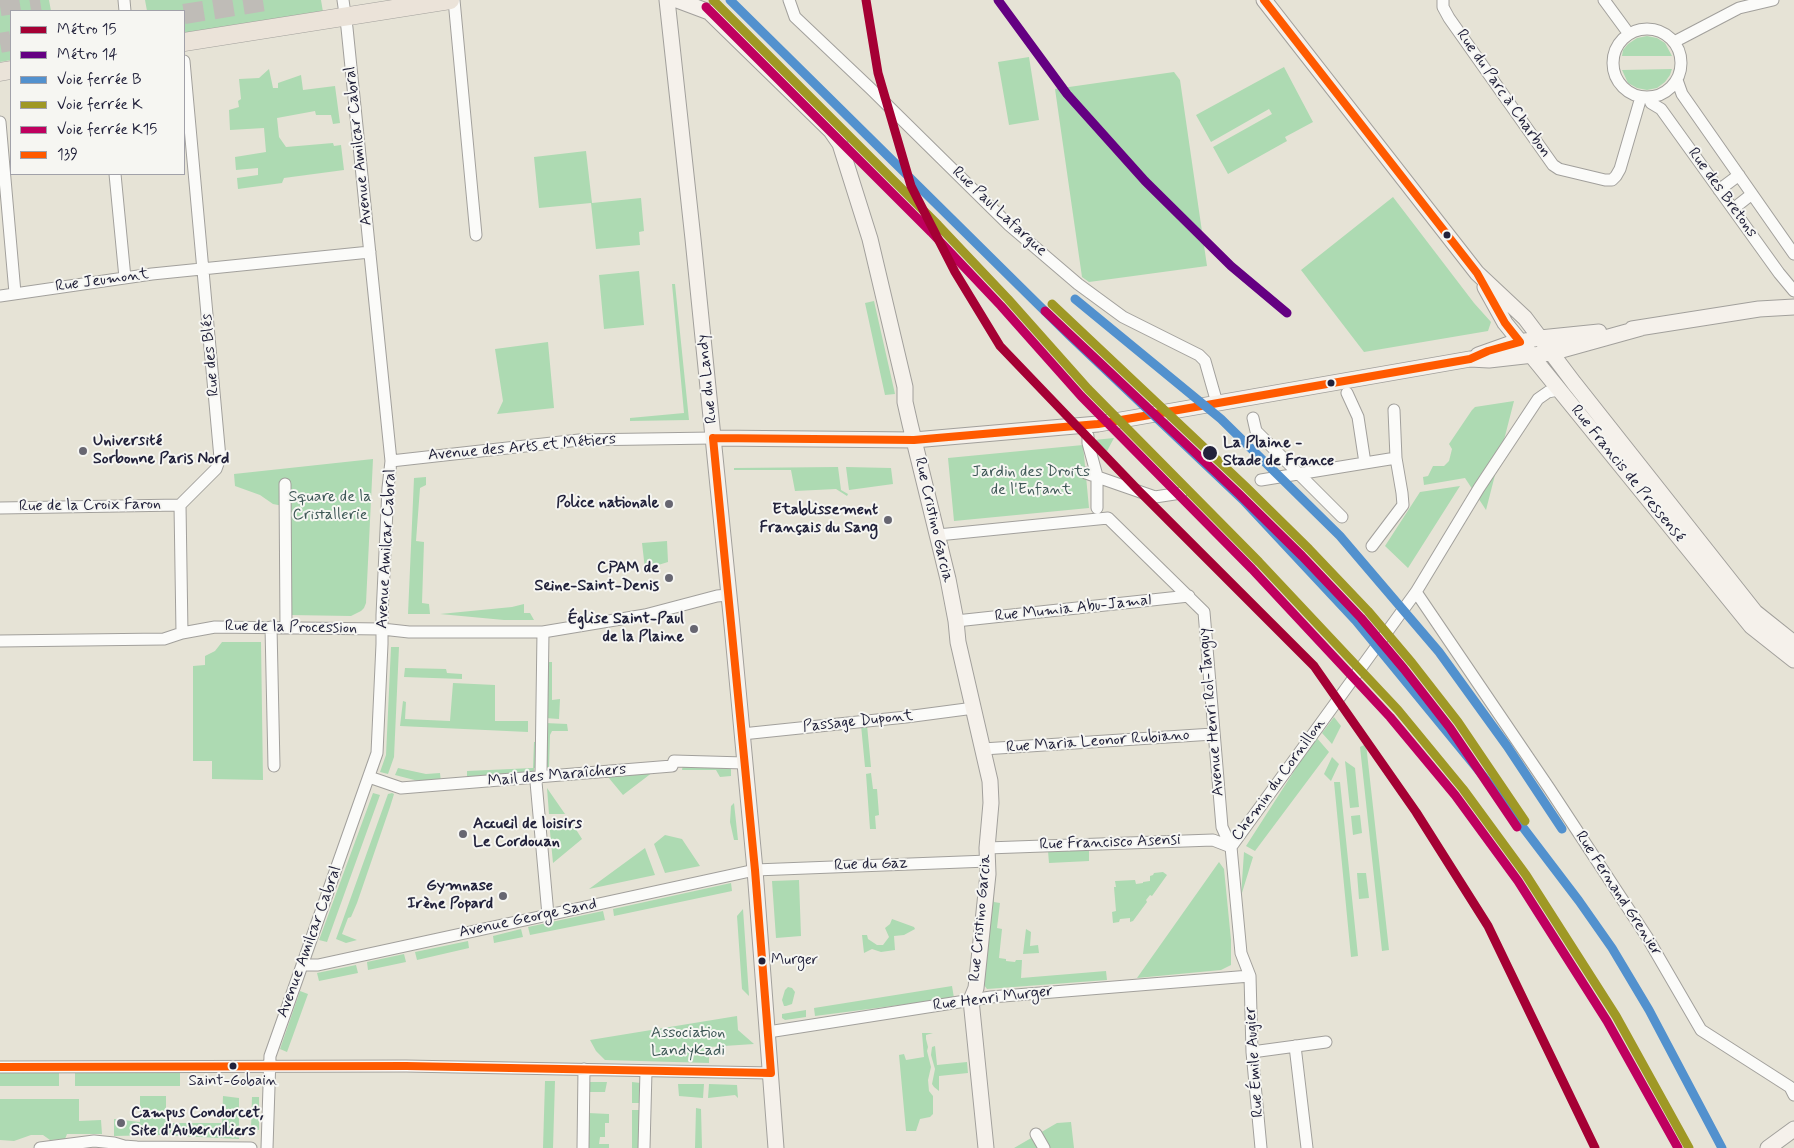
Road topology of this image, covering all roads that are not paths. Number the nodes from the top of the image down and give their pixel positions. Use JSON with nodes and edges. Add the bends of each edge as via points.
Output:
{"nodes":[{"id":1,"x":450,"y":0,"type":"edge"},
{"id":2,"x":454,"y":0,"type":"edge"},
{"id":3,"x":667,"y":0,"type":"edge"},
{"id":4,"x":677,"y":0,"type":"edge"},
{"id":5,"x":789,"y":0,"type":"edge"},
{"id":6,"x":1264,"y":0,"type":"edge"},
{"id":7,"x":1443,"y":0,"type":"edge"},
{"id":8,"x":1604,"y":0,"type":"edge"},
{"id":9,"x":1773,"y":0,"type":"edge"},
{"id":10,"x":344,"y":8,"type":"edge"},
{"id":11,"x":1629,"y":34,"type":"junction"},
{"id":12,"x":185,"y":42,"type":"edge"},
{"id":13,"x":1674,"y":42,"type":"junction"},
{"id":14,"x":1677,"y":80,"type":"junction"},
{"id":15,"x":185,"y":81,"type":"edge"},
{"id":16,"x":1645,"y":97,"type":"junction"},
{"id":17,"x":187,"y":120,"type":"edge"},
{"id":18,"x":0,"y":122,"type":"edge"},
{"id":19,"x":115,"y":175,"type":"edge"},
{"id":20,"x":1739,"y":175,"type":"junction"},
{"id":21,"x":1719,"y":190,"type":"junction"},
{"id":22,"x":1752,"y":194,"type":"junction"},
{"id":23,"x":1733,"y":209,"type":"junction"},
{"id":24,"x":476,"y":235,"type":"dead end"},
{"id":25,"x":370,"y":252,"type":"junction"},
{"id":26,"x":1794,"y":254,"type":"edge"},
{"id":27,"x":204,"y":269,"type":"junction"},
{"id":28,"x":1477,"y":273,"type":"junction"},
{"id":29,"x":125,"y":278,"type":"junction"},
{"id":30,"x":1794,"y":291,"type":"edge"},
{"id":31,"x":15,"y":293,"type":"junction"},
{"id":32,"x":0,"y":296,"type":"edge"},
{"id":33,"x":1794,"y":298,"type":"edge"},
{"id":34,"x":1794,"y":307,"type":"edge"},
{"id":35,"x":1759,"y":309,"type":"junction"},
{"id":36,"x":1641,"y":328,"type":"junction"},
{"id":37,"x":1540,"y":338,"type":"junction"},
{"id":38,"x":1520,"y":342,"type":"junction"},
{"id":39,"x":1551,"y":353,"type":"junction"},
{"id":40,"x":1530,"y":355,"type":"junction"},
{"id":41,"x":1470,"y":359,"type":"junction"},
{"id":42,"x":1558,"y":390,"type":"junction"},
{"id":43,"x":1347,"y":393,"type":"dead end"},
{"id":44,"x":1217,"y":403,"type":"junction"},
{"id":45,"x":1394,"y":410,"type":"dead end"},
{"id":46,"x":1253,"y":418,"type":"dead end"},
{"id":47,"x":1088,"y":436,"type":"dead end"},
{"id":48,"x":713,"y":438,"type":"junction"},
{"id":49,"x":914,"y":440,"type":"junction"},
{"id":50,"x":1396,"y":458,"type":"junction"},
{"id":51,"x":391,"y":461,"type":"junction"},
{"id":52,"x":1366,"y":463,"type":"junction"},
{"id":53,"x":1299,"y":474,"type":"junction"},
{"id":54,"x":1091,"y":475,"type":"junction"},
{"id":55,"x":1261,"y":480,"type":"dead end"},
{"id":56,"x":285,"y":484,"type":"dead end"},
{"id":57,"x":1181,"y":493,"type":"dead end"},
{"id":58,"x":180,"y":505,"type":"junction"},
{"id":59,"x":0,"y":508,"type":"edge"},
{"id":60,"x":1097,"y":508,"type":"dead end"},
{"id":61,"x":1342,"y":517,"type":"dead end"},
{"id":62,"x":938,"y":534,"type":"junction"},
{"id":63,"x":1372,"y":546,"type":"dead end"},
{"id":64,"x":1416,"y":592,"type":"junction"},
{"id":65,"x":728,"y":595,"type":"junction"},
{"id":66,"x":1189,"y":596,"type":"junction"},
{"id":67,"x":956,"y":621,"type":"junction"},
{"id":68,"x":271,"y":627,"type":"junction"},
{"id":69,"x":286,"y":628,"type":"junction"},
{"id":70,"x":382,"y":629,"type":"junction"},
{"id":71,"x":543,"y":632,"type":"junction"},
{"id":72,"x":182,"y":633,"type":"junction"},
{"id":73,"x":0,"y":641,"type":"edge"},
{"id":74,"x":1794,"y":644,"type":"edge"},
{"id":75,"x":1794,"y":660,"type":"edge"},
{"id":76,"x":974,"y":708,"type":"junction"},
{"id":77,"x":742,"y":734,"type":"junction"},
{"id":78,"x":1214,"y":734,"type":"junction"},
{"id":79,"x":983,"y":749,"type":"junction"},
{"id":80,"x":744,"y":763,"type":"junction"},
{"id":81,"x":274,"y":766,"type":"dead end"},
{"id":82,"x":369,"y":777,"type":"junction"},
{"id":83,"x":539,"y":778,"type":"junction"},
{"id":84,"x":1231,"y":846,"type":"junction"},
{"id":85,"x":987,"y":854,"type":"junction"},
{"id":86,"x":755,"y":870,"type":"junction"},
{"id":87,"x":548,"y":915,"type":"junction"},
{"id":88,"x":302,"y":965,"type":"junction"},
{"id":89,"x":1250,"y":976,"type":"junction"},
{"id":90,"x":971,"y":1000,"type":"junction"},
{"id":91,"x":768,"y":1032,"type":"junction"},
{"id":92,"x":1326,"y":1042,"type":"dead end"},
{"id":93,"x":1295,"y":1046,"type":"junction"},
{"id":94,"x":1252,"y":1052,"type":"junction"},
{"id":95,"x":269,"y":1065,"type":"junction"},
{"id":96,"x":0,"y":1067,"type":"edge"},
{"id":97,"x":584,"y":1069,"type":"junction"},
{"id":98,"x":646,"y":1070,"type":"junction"},
{"id":99,"x":771,"y":1073,"type":"junction"},
{"id":100,"x":1794,"y":1095,"type":"edge"},
{"id":101,"x":1794,"y":1129,"type":"edge"},
{"id":102,"x":1036,"y":1134,"type":"dead end"},
{"id":103,"x":40,"y":1148,"type":"edge"},
{"id":104,"x":251,"y":1148,"type":"edge"},
{"id":105,"x":267,"y":1148,"type":"edge"},
{"id":106,"x":583,"y":1148,"type":"edge"},
{"id":107,"x":644,"y":1148,"type":"edge"},
{"id":108,"x":776,"y":1148,"type":"edge"},
{"id":109,"x":986,"y":1148,"type":"edge"},
{"id":110,"x":1044,"y":1148,"type":"edge"},
{"id":111,"x":1261,"y":1148,"type":"edge"},
{"id":112,"x":1307,"y":1148,"type":"edge"},
{"id":113,"x":1768,"y":1148,"type":"edge"}],
"edges":[{"from":1,"to":10,"type":"main road"},
{"from":2,"to":24,"type":"street"},
{"from":3,"to":48,"type":"street","name":"Rue du Landy"},
{"from":4,"to":49,"type":"street","name":"Rue Cristino Garcia","via":[[709,12],[831,131],[840,144],[870,239],[905,387],[905,402]]},
{"from":5,"to":44,"type":"street","name":"Rue Paul Lafargue","via":[[795,18],[872,88],[1009,225],[1078,284],[1123,317],[1199,355],[1205,361]]},
{"from":6,"to":28,"type":"street","name":"Rue Francis de Pressensé"},
{"from":7,"to":16,"type":"street","name":"Rue du Parc à Charbon","via":[[1449,18],[1558,169],[1612,180],[1620,169]]},
{"from":8,"to":11,"type":"street"},
{"from":9,"to":13,"type":"street","via":[[1739,8]]},
{"from":10,"to":12,"type":"main road"},
{"from":10,"to":25,"type":"street","name":"Avenue Amilcar Cabral"},
{"from":11,"to":13,"type":"street","via":[[1653,29]]},
{"from":11,"to":16,"type":"street","via":[[1614,52],[1614,75],[1630,93]]},
{"from":13,"to":14,"type":"street","via":[[1681,62]]},
{"from":14,"to":16,"type":"street","via":[[1660,95]]},
{"from":14,"to":20,"type":"street","name":"Rue des Bretons","via":[[1682,94]]},
{"from":15,"to":17,"type":"street","name":"Rue des Blés"},
{"from":16,"to":21,"type":"street","name":"Rue des Bretons","via":[[1661,109]]},
{"from":17,"to":27,"type":"street","name":"Rue des Blés"},
{"from":18,"to":31,"type":"street"},
{"from":19,"to":29,"type":"street"},
{"from":20,"to":21,"type":"street"},
{"from":20,"to":22,"type":"street","name":"Rue des Bretons"},
{"from":21,"to":23,"type":"street","name":"Rue des Bretons"},
{"from":22,"to":23,"type":"street"},
{"from":22,"to":26,"type":"street","name":"Rue des Bretons"},
{"from":23,"to":30,"type":"street","name":"Rue des Bretons"},
{"from":25,"to":27,"type":"street","name":"Rue Jeumont"},
{"from":25,"to":51,"type":"street","name":"Avenue Amilcar Cabral"},
{"from":27,"to":29,"type":"street","name":"Rue Jeumont"},
{"from":27,"to":58,"type":"street","name":"Rue des Blés","via":[[220,458],[216,469]]},
{"from":28,"to":37,"type":"street","name":"Rue Francis de Pressensé","via":[[1525,318]]},
{"from":28,"to":38,"type":"street","name":"Rue Francis de Pressensé"},
{"from":29,"to":31,"type":"street","name":"Rue Jeumont"},
{"from":31,"to":32,"type":"street","name":"Rue Jeumont"},
{"from":33,"to":35,"type":"street","via":[[1785,298]]},
{"from":34,"to":35,"type":"street"},
{"from":35,"to":36,"type":"street"},
{"from":36,"to":37,"type":"street"},
{"from":36,"to":39,"type":"street"},
{"from":37,"to":38,"type":"street"},
{"from":37,"to":39,"type":"street","name":"Rue Francis de Pressensé"},
{"from":38,"to":40,"type":"street","name":"Rue Francis de Pressensé"},
{"from":38,"to":41,"type":"street"},
{"from":39,"to":40,"type":"street"},
{"from":39,"to":74,"type":"street","name":"Rue Francis de Pressensé","via":[[1755,612]]},
{"from":40,"to":41,"type":"street"},
{"from":40,"to":42,"type":"street","name":"Rue Francis de Pressensé"},
{"from":41,"to":44,"type":"street"},
{"from":42,"to":64,"type":"street","name":"Chemin du Cornillon","via":[[1538,399]]},
{"from":42,"to":75,"type":"street","name":"Rue Francis de Pressensé","via":[[1750,626]]},
{"from":43,"to":52,"type":"street","via":[[1358,417]]},
{"from":44,"to":49,"type":"street","via":[[1098,424]]},
{"from":45,"to":50,"type":"street"},
{"from":46,"to":53,"type":"street","via":[[1256,431]]},
{"from":47,"to":54,"type":"street"},
{"from":48,"to":49,"type":"street"},
{"from":48,"to":51,"type":"street","name":"Avenue des Arts et Métiers","via":[[579,440]]},
{"from":48,"to":65,"type":"street","name":"Rue du Landy"},
{"from":49,"to":62,"type":"street","name":"Rue Cristino Garcia"},
{"from":50,"to":52,"type":"street"},
{"from":50,"to":63,"type":"street","via":[[1403,505]]},
{"from":51,"to":70,"type":"street","name":"Avenue Amilcar Cabral"},
{"from":52,"to":53,"type":"street"},
{"from":53,"to":55,"type":"street"},
{"from":53,"to":61,"type":"street"},
{"from":54,"to":57,"type":"street","via":[[1155,497]]},
{"from":54,"to":60,"type":"street"},
{"from":56,"to":69,"type":"street"},
{"from":58,"to":59,"type":"street","name":"Rue de la Croix Faron"},
{"from":58,"to":72,"type":"street"},
{"from":62,"to":66,"type":"street","name":"Avenue Henri Rol-Tanguy","via":[[1108,518]]},
{"from":62,"to":67,"type":"street","name":"Rue Cristino Garcia"},
{"from":64,"to":84,"type":"street","name":"Chemin du Cornillon"},
{"from":64,"to":100,"type":"street","name":"Rue Fernand Grenier","via":[[1647,937],[1701,1030],[1790,1087]]},
{"from":65,"to":71,"type":"street","name":"Rue de la Procession","via":[[645,615]]},
{"from":65,"to":77,"type":"street","name":"Rue du Landy"},
{"from":66,"to":67,"type":"street","name":"Rue Mumia Abu-Jamal"},
{"from":66,"to":78,"type":"street","name":"Avenue Henri Rol-Tanguy","via":[[1204,612]]},
{"from":67,"to":76,"type":"street","name":"Rue Cristino Garcia"},
{"from":68,"to":69,"type":"street","name":"Rue de la Procession"},
{"from":68,"to":72,"type":"street","name":"Rue de la Procession","via":[[215,627]]},
{"from":68,"to":81,"type":"street"},
{"from":69,"to":70,"type":"street","name":"Rue de la Procession"},
{"from":70,"to":71,"type":"street","name":"Rue de la Procession"},
{"from":70,"to":82,"type":"street","name":"Avenue Amilcar Cabral","via":[[377,753]]},
{"from":71,"to":83,"type":"street"},
{"from":72,"to":73,"type":"street","name":"Rue de la Procession","via":[[164,639],[144,640]]},
{"from":76,"to":77,"type":"street","name":"Passage Dupont"},
{"from":76,"to":79,"type":"street","name":"Rue Cristino Garcia"},
{"from":77,"to":80,"type":"street","name":"Rue du Landy"},
{"from":78,"to":79,"type":"street","name":"Rue Maria Leonor Rubiano"},
{"from":78,"to":84,"type":"street","name":"Avenue Henri Rol-Tanguy","via":[[1222,826]]},
{"from":79,"to":85,"type":"street","name":"Rue Cristino Garcia","via":[[991,792]]},
{"from":80,"to":83,"type":"street","name":"Mail des Maraîchers","via":[[674,761],[672,766]]},
{"from":80,"to":86,"type":"street","name":"Rue du Landy"},
{"from":82,"to":83,"type":"street","name":"Mail des Maraîchers","via":[[401,788]]},
{"from":82,"to":88,"type":"street","name":"Avenue Amilcar Cabral"},
{"from":83,"to":87,"type":"street","via":[[536,782]]},
{"from":84,"to":85,"type":"street","name":"Rue Francisco Asensi","via":[[1213,840]]},
{"from":84,"to":89,"type":"street","name":"Chemin du Cornillon","via":[[1241,952]]},
{"from":85,"to":86,"type":"street","name":"Rue du Gaz"},
{"from":85,"to":90,"type":"street","name":"Rue Cristino Garcia","via":[[976,988]]},
{"from":86,"to":87,"type":"street","name":"Avenue George Sand"},
{"from":86,"to":91,"type":"street","name":"Rue du Landy"},
{"from":87,"to":88,"type":"street","name":"Avenue George Sand","via":[[318,965]]},
{"from":88,"to":95,"type":"street","name":"Avenue Amilcar Cabral"},
{"from":89,"to":90,"type":"street","name":"Rue Henri Murger"},
{"from":89,"to":94,"type":"street","name":"Rue Émile Augier"},
{"from":90,"to":91,"type":"street","name":"Rue Henri Murger"},
{"from":90,"to":109,"type":"street"},
{"from":91,"to":99,"type":"street","name":"Rue du Landy"},
{"from":92,"to":93,"type":"street"},
{"from":93,"to":94,"type":"street"},
{"from":93,"to":112,"type":"street"},
{"from":94,"to":111,"type":"street","name":"Rue Émile Augier"},
{"from":95,"to":96,"type":"street"},
{"from":95,"to":97,"type":"street"},
{"from":95,"to":105,"type":"street","name":"Avenue Amilcar Cabral"},
{"from":97,"to":98,"type":"street"},
{"from":97,"to":106,"type":"street"},
{"from":98,"to":99,"type":"street"},
{"from":98,"to":107,"type":"street"},
{"from":99,"to":108,"type":"street","name":"Rue du Landy"},
{"from":101,"to":113,"type":"street"},
{"from":102,"to":110,"type":"street"},
{"from":103,"to":104,"type":"street","via":[[94,1142],[137,1147]]}]}
